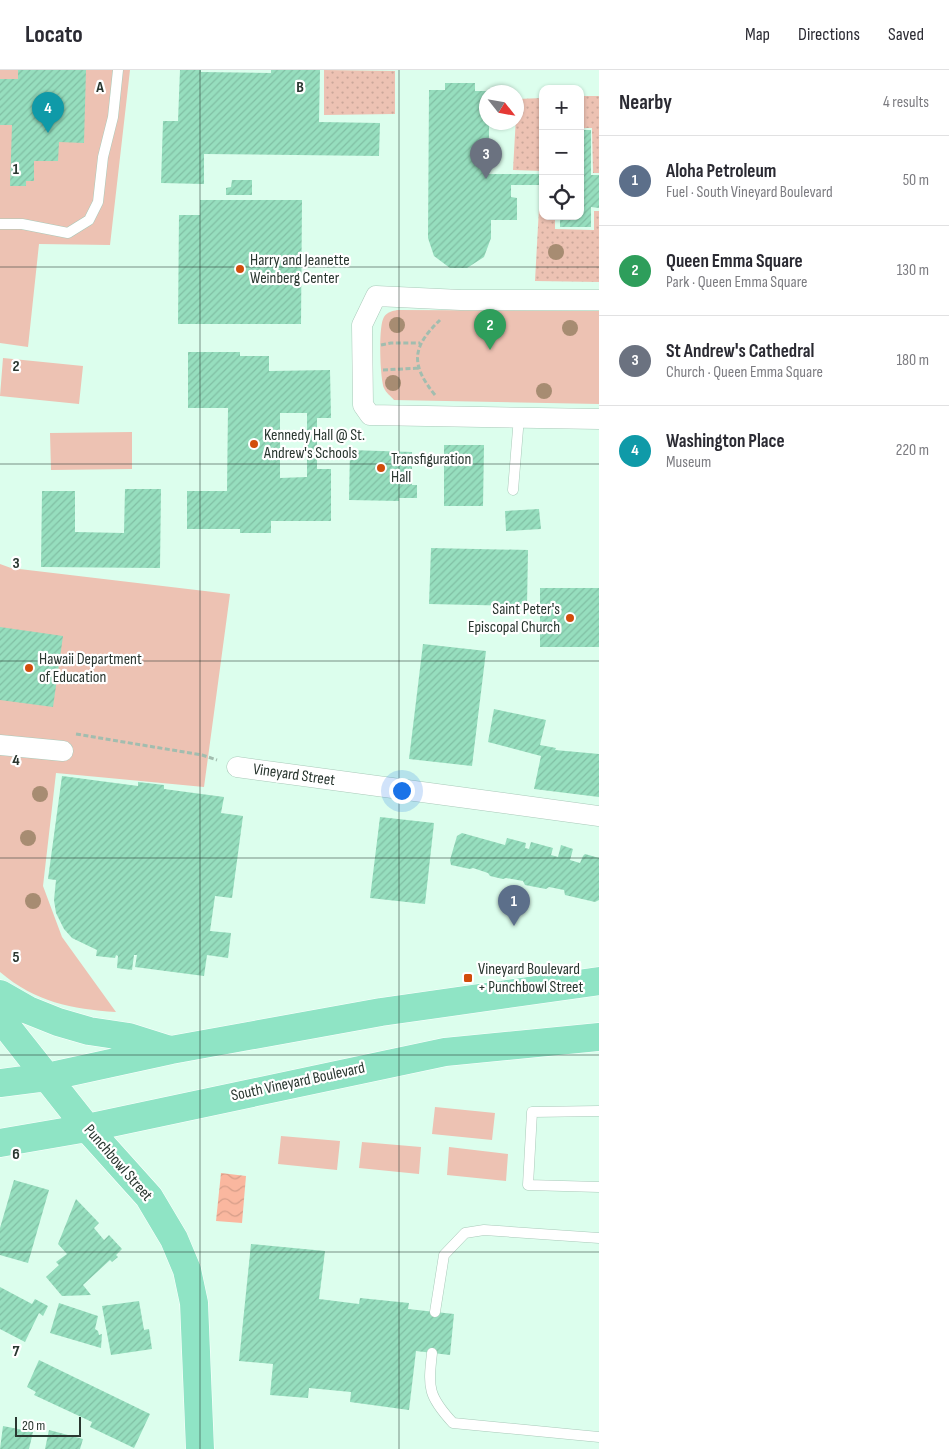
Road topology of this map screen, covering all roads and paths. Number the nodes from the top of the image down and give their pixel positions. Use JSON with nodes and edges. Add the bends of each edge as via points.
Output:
{"nodes":[{"id":1,"x":118,"y":70,"type":"edge"},
{"id":2,"x":0,"y":224,"type":"edge"},
{"id":3,"x":599,"y":300,"type":"edge"},
{"id":4,"x":440,"y":320,"type":"dead end"},
{"id":5,"x":420,"y":343,"type":"junction"},
{"id":6,"x":380,"y":346,"type":"dead end"},
{"id":7,"x":420,"y":368,"type":"junction"},
{"id":8,"x":380,"y":370,"type":"dead end"},
{"id":9,"x":436,"y":396,"type":"dead end"},
{"id":10,"x":519,"y":417,"type":"junction"},
{"id":11,"x":599,"y":418,"type":"edge"},
{"id":12,"x":513,"y":490,"type":"dead end"},
{"id":13,"x":0,"y":744,"type":"edge"},
{"id":14,"x":63,"y":751,"type":"joint"},
{"id":15,"x":237,"y":767,"type":"joint"},
{"id":16,"x":599,"y":816,"type":"edge"},
{"id":17,"x":599,"y":981,"type":"edge"},
{"id":18,"x":0,"y":994,"type":"edge"},
{"id":19,"x":0,"y":1018,"type":"edge"},
{"id":20,"x":599,"y":1036,"type":"edge"},
{"id":21,"x":171,"y":1050,"type":"junction"},
{"id":22,"x":47,"y":1077,"type":"junction"},
{"id":23,"x":0,"y":1083,"type":"edge"},
{"id":24,"x":599,"y":1111,"type":"edge"},
{"id":25,"x":87,"y":1128,"type":"junction"},
{"id":26,"x":0,"y":1144,"type":"edge"},
{"id":27,"x":599,"y":1187,"type":"edge"},
{"id":28,"x":599,"y":1238,"type":"edge"},
{"id":29,"x":436,"y":1312,"type":"dead end"},
{"id":30,"x":432,"y":1353,"type":"dead end"},
{"id":31,"x":599,"y":1437,"type":"edge"},
{"id":32,"x":200,"y":1449,"type":"edge"}],
"edges":[{"from":1,"to":2,"type":"lane","via":[[114,116],[103,157],[98,202],[89,220],[68,233],[22,224]]},
{"from":3,"to":10,"type":"street","via":[[376,296],[362,325],[362,405],[370,415]]},
{"from":4,"to":5,"type":"path"},
{"from":5,"to":6,"type":"path","via":[[391,342]]},
{"from":5,"to":7,"type":"path","via":[[417,356]]},
{"from":7,"to":8,"type":"path"},
{"from":7,"to":9,"type":"path","via":[[425,382]]},
{"from":10,"to":11,"type":"street"},
{"from":10,"to":12,"type":"lane"},
{"from":13,"to":14,"type":"street"},
{"from":14,"to":15,"type":"path","name":"Vineyard Street","via":[[75,734],[202,755]]},
{"from":15,"to":16,"type":"street","name":"Vineyard Street"},
{"from":17,"to":21,"type":"main road","via":[[382,1012]]},
{"from":18,"to":21,"type":"main road","via":[[58,1022],[129,1037]]},
{"from":19,"to":22,"type":"main road","name":"Punchbowl Street"},
{"from":20,"to":25,"type":"main road","name":"South Vineyard Boulevard","via":[[446,1052]]},
{"from":21,"to":22,"type":"main road"},
{"from":22,"to":23,"type":"main road"},
{"from":22,"to":25,"type":"main road","name":"Punchbowl Street"},
{"from":24,"to":27,"type":"lane","via":[[532,1112],[528,1185]]},
{"from":25,"to":26,"type":"main road","name":"South Vineyard Boulevard"},
{"from":25,"to":32,"type":"main road","name":"Punchbowl Street","via":[[149,1197],[174,1239],[187,1270],[194,1303]]},
{"from":28,"to":29,"type":"lane","via":[[484,1230],[465,1233],[444,1255]]},
{"from":30,"to":31,"type":"lane","via":[[429,1382],[437,1406],[452,1423]]}]}
